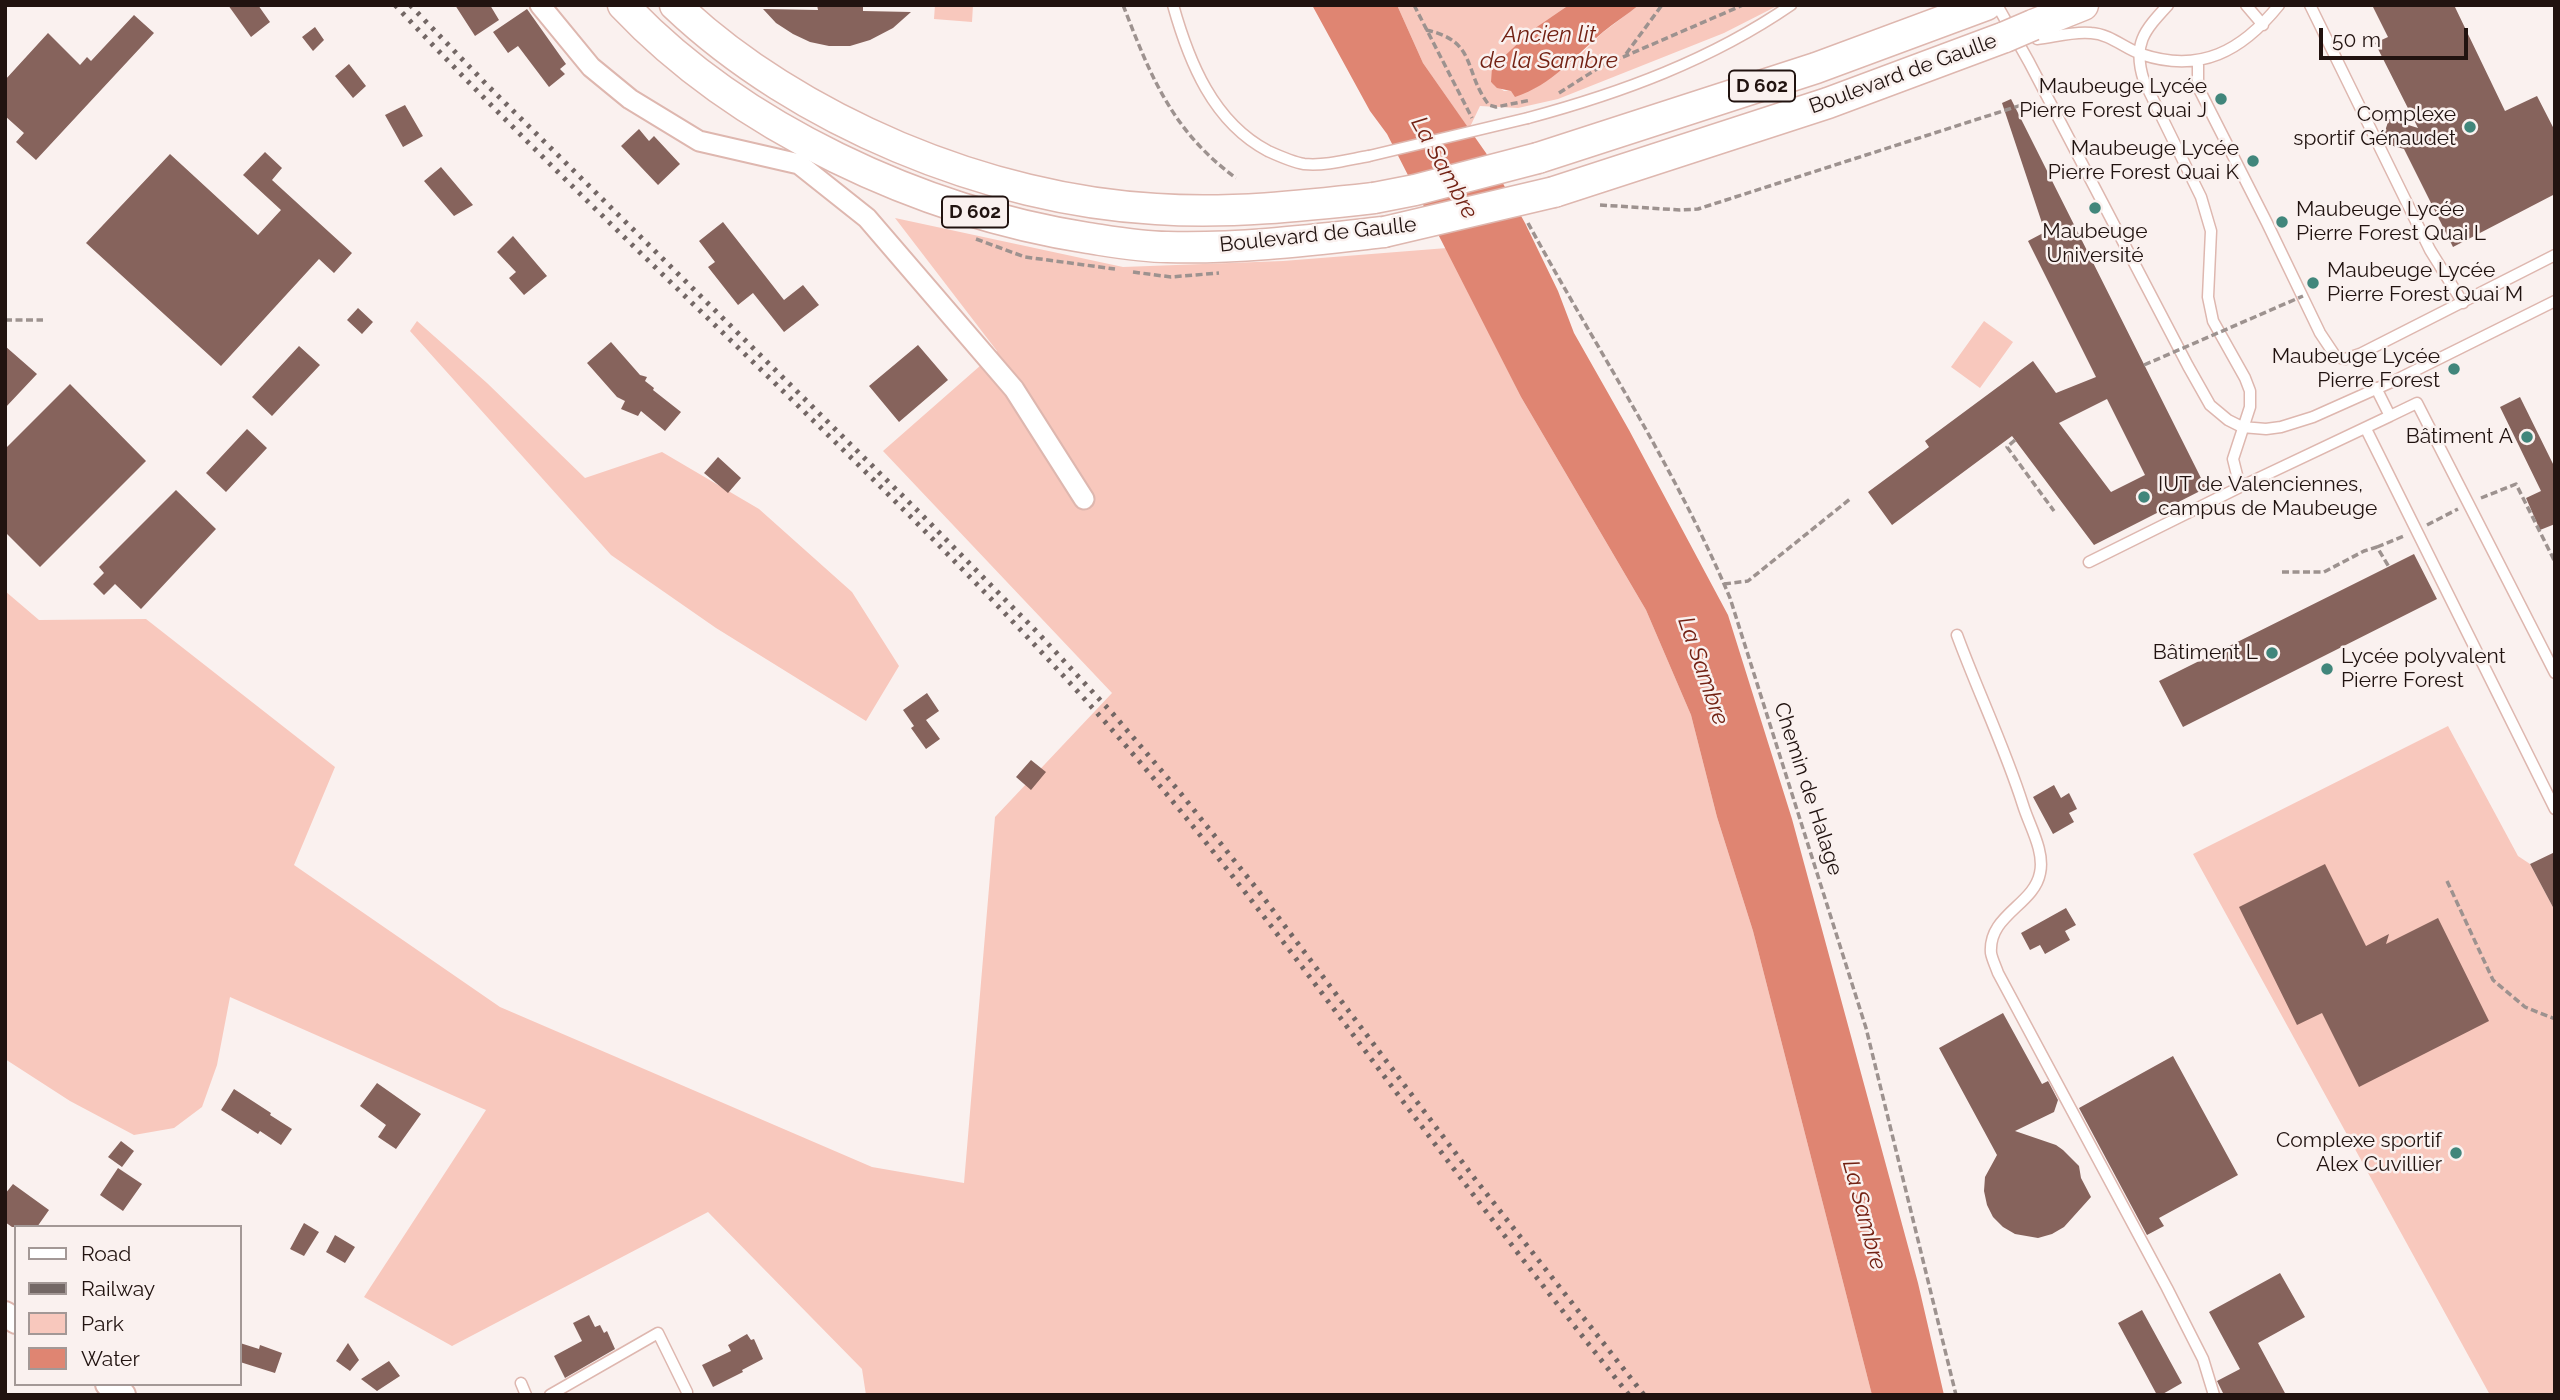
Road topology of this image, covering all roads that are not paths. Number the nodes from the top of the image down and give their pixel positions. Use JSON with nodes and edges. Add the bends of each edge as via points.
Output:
{"nodes":[{"id":1,"x":540,"y":5,"type":"edge"},
{"id":2,"x":623,"y":5,"type":"edge"},
{"id":3,"x":675,"y":5,"type":"edge"},
{"id":4,"x":1173,"y":5,"type":"edge"},
{"id":5,"x":1791,"y":5,"type":"edge"},
{"id":6,"x":2083,"y":5,"type":"edge"},
{"id":7,"x":2168,"y":5,"type":"edge"},
{"id":8,"x":2246,"y":5,"type":"edge"},
{"id":9,"x":2279,"y":5,"type":"edge"},
{"id":10,"x":2310,"y":5,"type":"edge"},
{"id":11,"x":1989,"y":6,"type":"edge"},
{"id":12,"x":2263,"y":25,"type":"junction"},
{"id":13,"x":2035,"y":32,"type":"junction"},
{"id":14,"x":2138,"y":53,"type":"junction"},
{"id":15,"x":2198,"y":60,"type":"junction"},
{"id":16,"x":2555,"y":256,"type":"edge"},
{"id":17,"x":2555,"y":301,"type":"edge"},
{"id":18,"x":2463,"y":303,"type":"junction"},
{"id":19,"x":2376,"y":388,"type":"junction"},
{"id":20,"x":2390,"y":416,"type":"junction"},
{"id":21,"x":2242,"y":427,"type":"junction"},
{"id":22,"x":2366,"y":429,"type":"junction"},
{"id":23,"x":2240,"y":487,"type":"junction"},
{"id":24,"x":1084,"y":499,"type":"dead end"},
{"id":25,"x":2089,"y":562,"type":"dead end"},
{"id":26,"x":1956,"y":635,"type":"dead end"},
{"id":27,"x":2555,"y":673,"type":"edge"},
{"id":28,"x":2555,"y":809,"type":"edge"},
{"id":29,"x":521,"y":1383,"type":"dead end"},
{"id":30,"x":687,"y":1392,"type":"dead end"},
{"id":31,"x":526,"y":1395,"type":"edge"},
{"id":32,"x":550,"y":1395,"type":"edge"},
{"id":33,"x":2214,"y":1395,"type":"edge"}],
"edges":[{"from":1,"to":24,"type":"street","via":[[591,67],[630,99],[699,141],[799,164],[867,218],[1014,389]]},
{"from":2,"to":13,"type":"main road","name":"Boulevard de Gaulle","number":"D 602","bridge":true,"via":[[694,71],[810,145],[863,169],[974,212],[1041,230],[1165,247],[1297,242],[1384,232],[1460,216],[1554,192]]},
{"from":3,"to":11,"type":"main road","name":"Boulevard de Gaulle","number":"D 602","bridge":true,"via":[[740,60],[831,114],[937,162],[1055,196],[1156,209],[1264,209],[1415,190],[1538,158],[1816,68]]},
{"from":4,"to":5,"type":"lane","bridge":true,"via":[[1199,77],[1227,120],[1253,143],[1276,155],[1301,164],[1325,164],[1581,104],[1714,51]]},
{"from":6,"to":13,"type":"main road","name":"Boulevard de Gaulle","number":"D 602"},
{"from":7,"to":14,"type":"lane","via":[[2149,25]]},
{"from":8,"to":12,"type":"lane"},
{"from":9,"to":12,"type":"lane"},
{"from":10,"to":18,"type":"lane","via":[[2430,250]]},
{"from":11,"to":21,"type":"lane","via":[[2048,97],[2210,405]]},
{"from":12,"to":15,"type":"lane","via":[[2232,48]]},
{"from":13,"to":14,"type":"lane","via":[[2106,36]]},
{"from":14,"to":15,"type":"lane","via":[[2169,62]]},
{"from":14,"to":21,"type":"lane","via":[[2144,81],[2200,197],[2211,231],[2208,297],[2213,321],[2249,391],[2250,407]]},
{"from":15,"to":18,"type":"lane","via":[[2198,87],[2336,357],[2360,354]]},
{"from":16,"to":18,"type":"lane"},
{"from":17,"to":19,"type":"lane"},
{"from":19,"to":20,"type":"lane"},
{"from":19,"to":21,"type":"lane","via":[[2313,418],[2266,429]]},
{"from":20,"to":22,"type":"lane"},
{"from":20,"to":27,"type":"lane","via":[[2417,403]]},
{"from":21,"to":23,"type":"lane","via":[[2233,459]]},
{"from":22,"to":23,"type":"lane"},
{"from":22,"to":28,"type":"lane"},
{"from":23,"to":25,"type":"lane"},
{"from":26,"to":33,"type":"lane","via":[[2018,787],[2040,859],[2035,885],[2000,922],[1991,953],[2203,1359]]},
{"from":29,"to":31,"type":"lane"},
{"from":30,"to":32,"type":"lane","via":[[658,1333]]}]}
